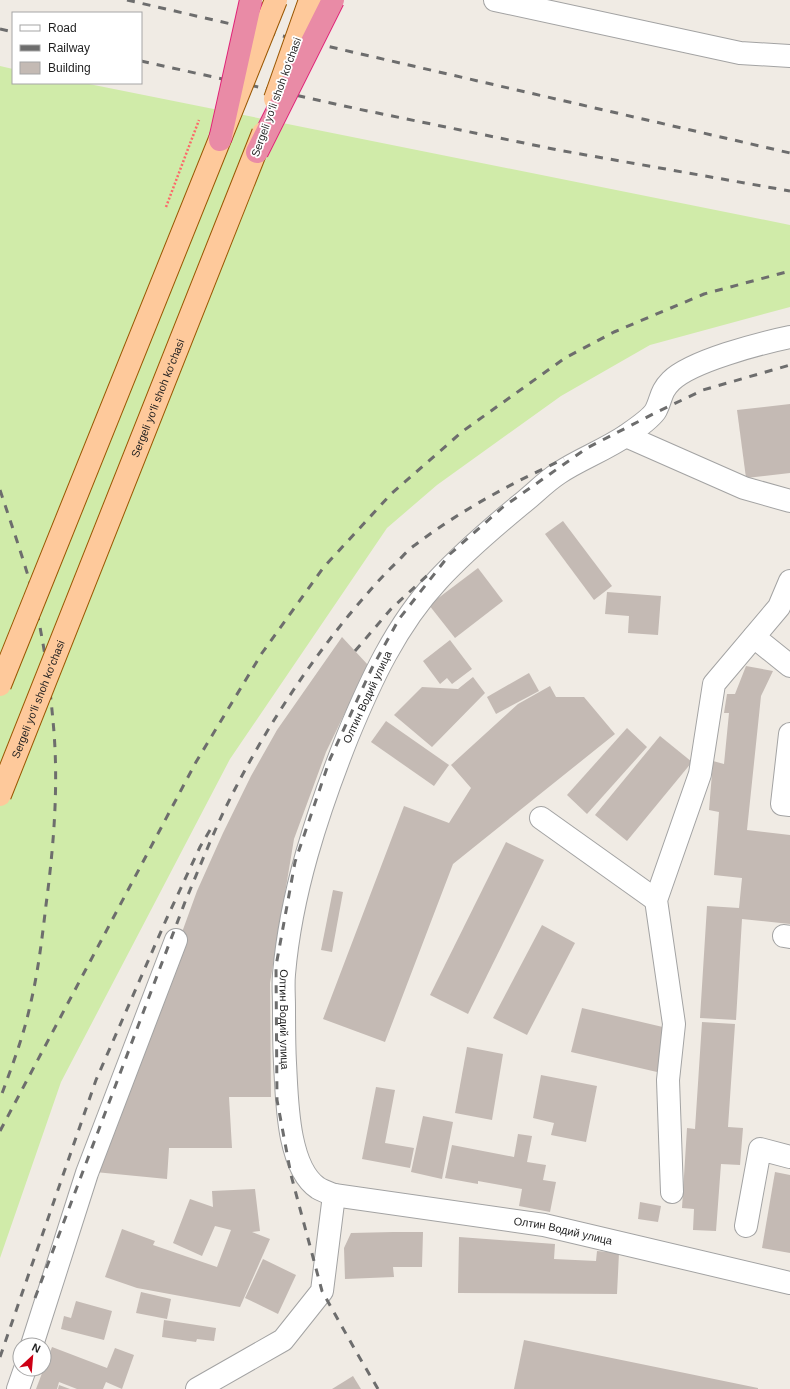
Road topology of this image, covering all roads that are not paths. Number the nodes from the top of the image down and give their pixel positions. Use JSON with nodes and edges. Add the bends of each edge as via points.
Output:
{"nodes":[{"id":1,"x":251,"y":0,"type":"edge"},
{"id":2,"x":276,"y":0,"type":"edge"},
{"id":3,"x":310,"y":0,"type":"edge"},
{"id":4,"x":333,"y":0,"type":"edge"},
{"id":5,"x":495,"y":0,"type":"edge"},
{"id":6,"x":790,"y":56,"type":"edge"},
{"id":7,"x":220,"y":140,"type":"junction"},
{"id":8,"x":257,"y":152,"type":"junction"},
{"id":9,"x":790,"y":337,"type":"edge"},
{"id":10,"x":626,"y":436,"type":"junction"},
{"id":11,"x":790,"y":501,"type":"edge"},
{"id":12,"x":790,"y":581,"type":"edge"},
{"id":13,"x":754,"y":637,"type":"junction"},
{"id":14,"x":790,"y":666,"type":"edge"},
{"id":15,"x":0,"y":685,"type":"edge"},
{"id":16,"x":790,"y":734,"type":"edge"},
{"id":17,"x":0,"y":795,"type":"edge"},
{"id":18,"x":790,"y":805,"type":"edge"},
{"id":19,"x":541,"y":818,"type":"dead end"},
{"id":20,"x":656,"y":900,"type":"junction"},
{"id":21,"x":176,"y":940,"type":"dead end"},
{"id":22,"x":790,"y":1157,"type":"edge"},
{"id":23,"x":672,"y":1192,"type":"dead end"},
{"id":24,"x":334,"y":1196,"type":"junction"},
{"id":25,"x":746,"y":1226,"type":"dead end"},
{"id":26,"x":790,"y":1283,"type":"edge"},
{"id":27,"x":35,"y":1337,"type":"edge"},
{"id":28,"x":22,"y":1377,"type":"edge"},
{"id":29,"x":18,"y":1389,"type":"edge"},
{"id":30,"x":197,"y":1389,"type":"edge"}],
"edges":[{"from":1,"to":7,"type":"highway","bridge":true},
{"from":2,"to":7,"type":"main road","bridge":true},
{"from":3,"to":8,"type":"main road","name":"Sergeli yo‘li shoh ko‘chasi","bridge":true},
{"from":4,"to":8,"type":"highway","bridge":true},
{"from":5,"to":6,"type":"street","via":[[740,53]]},
{"from":7,"to":15,"type":"main road","bridge":true},
{"from":8,"to":17,"type":"main road","name":"Sergeli yo‘li shoh ko‘chasi","bridge":true},
{"from":9,"to":10,"type":"street","name":"Олтин Водий улица","via":[[766,342],[691,368],[674,378],[664,389],[655,413]]},
{"from":10,"to":11,"type":"street","via":[[744,488]]},
{"from":10,"to":24,"type":"street","name":"Олтин Водий улица","via":[[558,474],[484,535],[435,583],[408,618],[375,674],[335,769],[299,887],[284,976],[286,1076],[294,1145],[302,1170],[308,1179],[319,1189]]},
{"from":12,"to":13,"type":"street","via":[[779,607]]},
{"from":13,"to":14,"type":"street"},
{"from":13,"to":20,"type":"street","via":[[714,684],[700,774]]},
{"from":16,"to":18,"type":"street","via":[[782,804]]},
{"from":19,"to":20,"type":"street"},
{"from":20,"to":23,"type":"street","via":[[674,1024],[668,1080]]},
{"from":21,"to":27,"type":"street","via":[[87,1174]]},
{"from":22,"to":25,"type":"street","via":[[760,1149]]},
{"from":24,"to":26,"type":"street","name":"Олтин Водий улица","via":[[544,1225]]},
{"from":24,"to":30,"type":"street","via":[[322,1291],[283,1340]]},
{"from":28,"to":29,"type":"street"}]}
